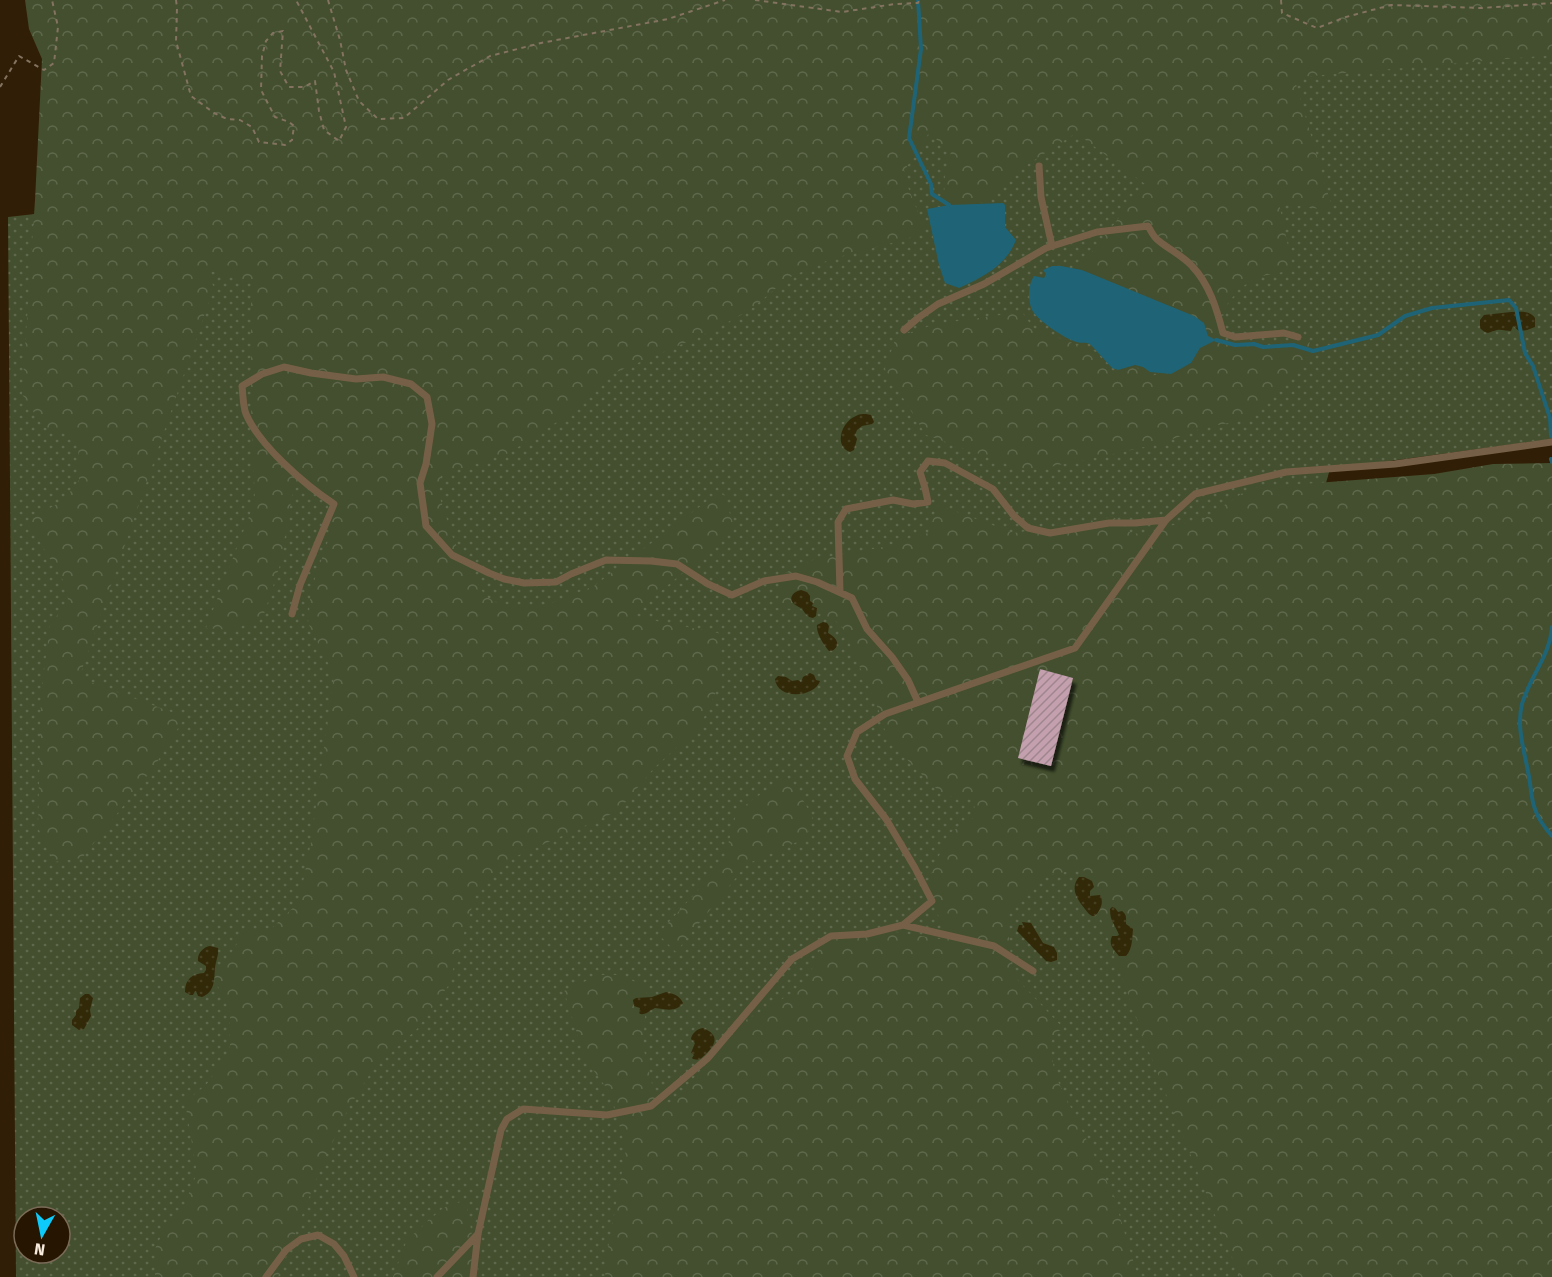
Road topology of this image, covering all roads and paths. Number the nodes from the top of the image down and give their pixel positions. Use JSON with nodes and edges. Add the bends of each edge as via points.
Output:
{"nodes":[{"id":1,"x":52,"y":0,"type":"edge"},
{"id":2,"x":176,"y":0,"type":"edge"},
{"id":3,"x":296,"y":0,"type":"edge"},
{"id":4,"x":328,"y":0,"type":"edge"},
{"id":5,"x":724,"y":0,"type":"edge"},
{"id":6,"x":755,"y":0,"type":"edge"},
{"id":7,"x":919,"y":0,"type":"edge"},
{"id":8,"x":1281,"y":0,"type":"edge"},
{"id":9,"x":1552,"y":3,"type":"edge"},
{"id":10,"x":0,"y":87,"type":"edge"},
{"id":11,"x":1040,"y":166,"type":"dead end"},
{"id":12,"x":1052,"y":246,"type":"junction"},
{"id":13,"x":904,"y":330,"type":"dead end"},
{"id":14,"x":1298,"y":337,"type":"dead end"},
{"id":15,"x":1552,"y":442,"type":"edge"},
{"id":16,"x":1166,"y":520,"type":"junction"},
{"id":17,"x":840,"y":592,"type":"junction"},
{"id":18,"x":292,"y":614,"type":"dead end"},
{"id":19,"x":918,"y":702,"type":"junction"},
{"id":20,"x":903,"y":925,"type":"junction"},
{"id":21,"x":1033,"y":971,"type":"dead end"},
{"id":22,"x":478,"y":1234,"type":"junction"},
{"id":23,"x":266,"y":1277,"type":"edge"},
{"id":24,"x":354,"y":1277,"type":"edge"},
{"id":25,"x":437,"y":1277,"type":"edge"},
{"id":26,"x":473,"y":1277,"type":"edge"}],
"edges":[{"from":1,"to":10,"type":"path","via":[[58,27],[54,63],[44,70],[19,56]]},
{"from":2,"to":3,"type":"path","via":[[176,41],[191,96],[214,113],[252,127],[259,142],[285,145],[292,140],[294,126],[275,117],[261,90],[266,41],[273,33],[283,31],[280,71],[289,87],[304,87],[315,81],[324,130],[339,141],[346,127],[334,72]]},
{"from":4,"to":5,"type":"path","via":[[346,70],[359,101],[378,119],[404,118],[448,80],[490,56],[668,20]]},
{"from":6,"to":7,"type":"path","via":[[842,12]]},
{"from":8,"to":9,"type":"path","via":[[1282,13],[1317,28],[1391,4],[1482,8]]},
{"from":11,"to":12,"type":"lane","via":[[1041,197]]},
{"from":12,"to":13,"type":"lane","via":[[984,284],[938,304]]},
{"from":12,"to":14,"type":"lane","via":[[1097,232],[1148,226],[1158,241],[1193,267],[1217,307],[1223,333],[1234,337],[1284,333]]},
{"from":15,"to":16,"type":"lane","via":[[1395,464],[1286,472],[1195,494]]},
{"from":16,"to":17,"type":"lane","via":[[1109,523],[1050,533],[1028,528],[993,489],[945,463],[928,461],[920,472],[927,502],[893,500],[846,509],[838,522]]},
{"from":16,"to":19,"type":"lane","via":[[1075,648]]},
{"from":17,"to":18,"type":"lane","via":[[796,576],[764,581],[732,595],[677,564],[651,561],[606,560],[556,582],[524,583],[489,573],[452,555],[426,526],[420,483],[432,424],[427,397],[411,384],[383,377],[356,379],[284,367],[242,386],[245,413],[264,442],[312,490],[334,504]]},
{"from":17,"to":19,"type":"lane","via":[[852,598],[867,629],[892,657]]},
{"from":19,"to":20,"type":"lane","via":[[885,714],[857,732],[847,756],[855,779],[886,819],[932,901]]},
{"from":20,"to":21,"type":"lane","via":[[994,946]]},
{"from":20,"to":22,"type":"lane","via":[[867,934],[831,936],[792,959],[708,1058],[651,1106],[607,1115],[523,1109],[507,1119],[501,1130]]},
{"from":22,"to":25,"type":"lane"},
{"from":22,"to":26,"type":"lane"},
{"from":23,"to":24,"type":"lane","via":[[285,1250],[301,1239],[318,1236],[334,1244]]}]}
